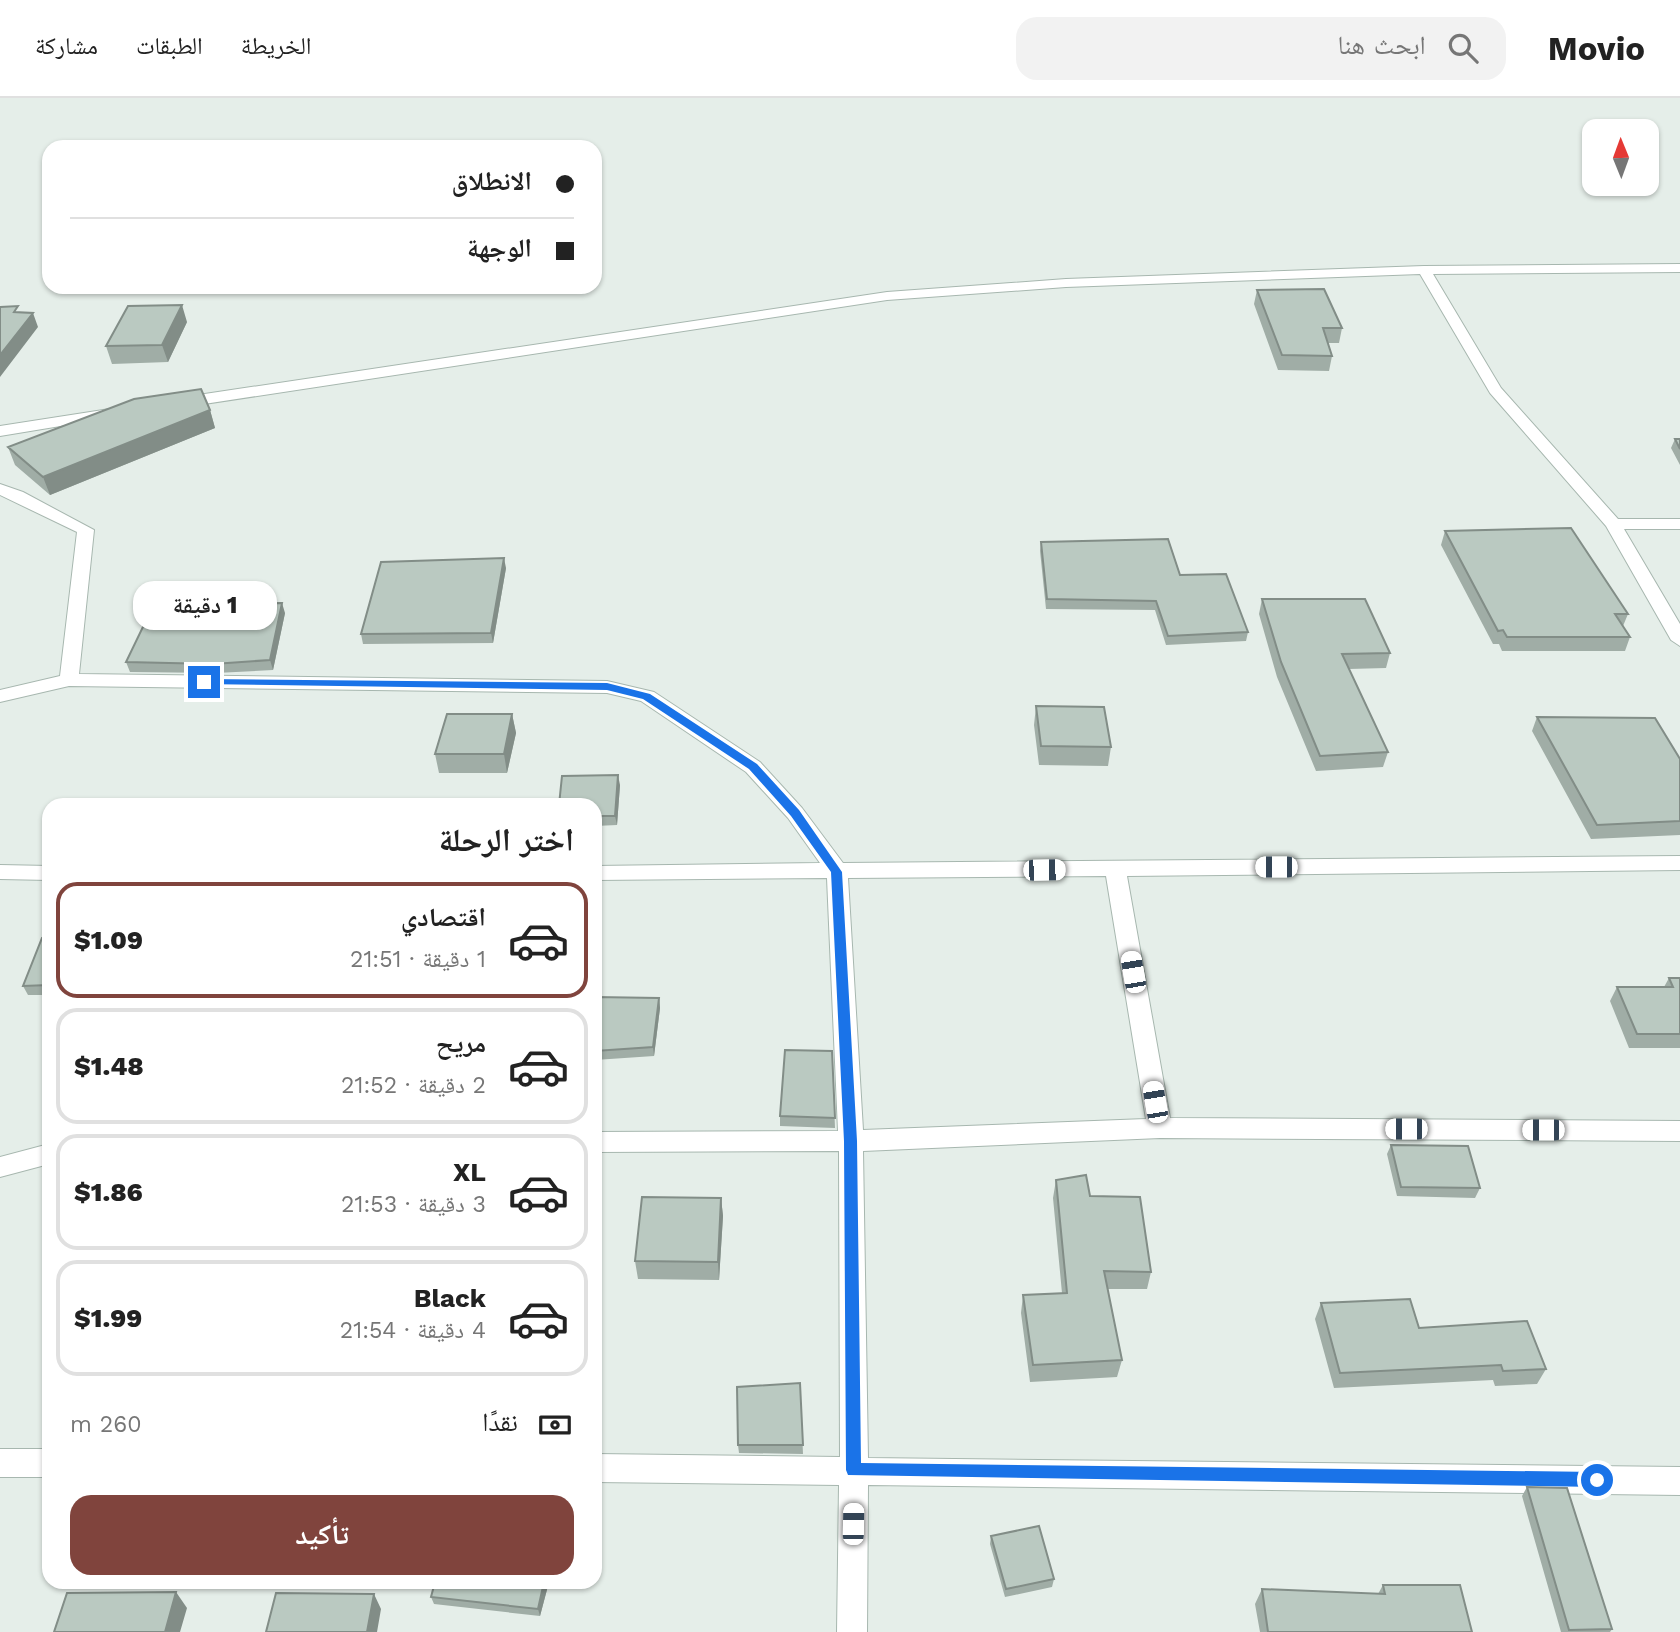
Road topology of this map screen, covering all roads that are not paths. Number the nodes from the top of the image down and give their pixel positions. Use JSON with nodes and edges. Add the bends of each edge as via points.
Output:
{"nodes":[{"id":1,"x":1680,"y":268,"type":"edge"},
{"id":2,"x":1424,"y":270,"type":"junction"},
{"id":3,"x":166,"y":405,"type":"edge"},
{"id":4,"x":124,"y":411,"type":"edge"},
{"id":5,"x":0,"y":431,"type":"edge"},
{"id":6,"x":0,"y":489,"type":"edge"},
{"id":7,"x":1613,"y":524,"type":"junction"},
{"id":8,"x":1680,"y":524,"type":"edge"},
{"id":9,"x":1680,"y":640,"type":"edge"},
{"id":10,"x":69,"y":680,"type":"junction"},
{"id":11,"x":0,"y":696,"type":"edge"},
{"id":12,"x":1680,"y":863,"type":"edge"},
{"id":13,"x":1115,"y":869,"type":"junction"},
{"id":14,"x":0,"y":872,"type":"edge"},
{"id":15,"x":837,"y":872,"type":"junction"},
{"id":16,"x":42,"y":873,"type":"edge"},
{"id":17,"x":602,"y":873,"type":"edge"},
{"id":18,"x":1160,"y":1128,"type":"junction"},
{"id":19,"x":1680,"y":1131,"type":"edge"},
{"id":20,"x":850,"y":1141,"type":"junction"},
{"id":21,"x":602,"y":1142,"type":"edge"},
{"id":22,"x":42,"y":1156,"type":"edge"},
{"id":23,"x":0,"y":1167,"type":"edge"},
{"id":24,"x":0,"y":1463,"type":"edge"},
{"id":25,"x":42,"y":1463,"type":"edge"},
{"id":26,"x":602,"y":1468,"type":"edge"},
{"id":27,"x":854,"y":1470,"type":"junction"},
{"id":28,"x":1680,"y":1481,"type":"edge"},
{"id":29,"x":852,"y":1632,"type":"edge"}],
"edges":[{"from":1,"to":2,"type":"street"},
{"from":2,"to":3,"type":"street","via":[[1066,283],[887,296]]},
{"from":2,"to":7,"type":"street","via":[[1495,390]]},
{"from":4,"to":5,"type":"street"},
{"from":6,"to":10,"type":"street","via":[[86,530]]},
{"from":7,"to":8,"type":"street"},
{"from":7,"to":9,"type":"street"},
{"from":10,"to":11,"type":"street"},
{"from":10,"to":15,"type":"street","via":[[607,687],[647,696],[753,767],[795,813]]},
{"from":12,"to":13,"type":"street"},
{"from":13,"to":15,"type":"street"},
{"from":13,"to":18,"type":"street"},
{"from":14,"to":16,"type":"street"},
{"from":15,"to":17,"type":"street"},
{"from":15,"to":20,"type":"street"},
{"from":18,"to":19,"type":"street"},
{"from":18,"to":20,"type":"street"},
{"from":20,"to":21,"type":"street"},
{"from":20,"to":27,"type":"street"},
{"from":22,"to":23,"type":"street"},
{"from":24,"to":25,"type":"street"},
{"from":26,"to":27,"type":"street"},
{"from":27,"to":28,"type":"street"},
{"from":27,"to":29,"type":"street"}]}
